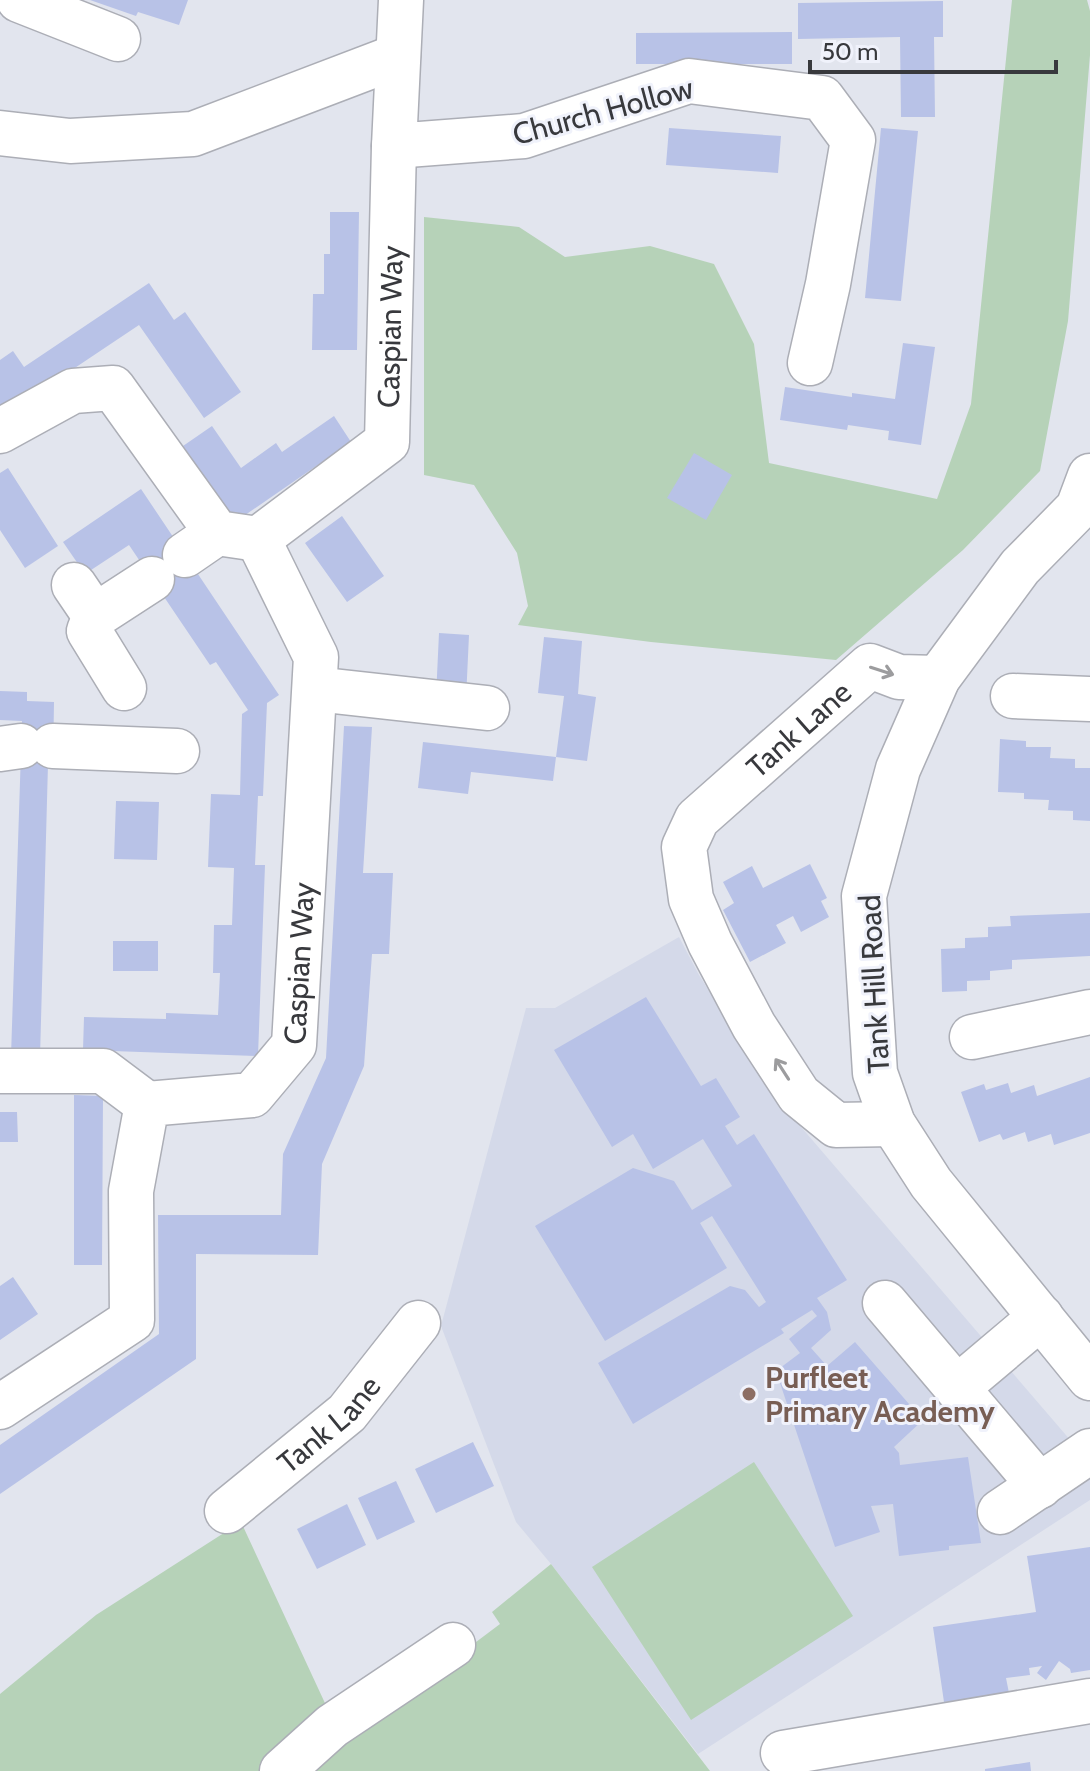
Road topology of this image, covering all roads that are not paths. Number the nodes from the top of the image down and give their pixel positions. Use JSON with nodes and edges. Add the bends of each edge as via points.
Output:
{"nodes":[{"id":1,"x":19,"y":0,"type":"edge"},
{"id":2,"x":401,"y":0,"type":"edge"},
{"id":3,"x":118,"y":39,"type":"dead end"},
{"id":4,"x":398,"y":56,"type":"junction"},
{"id":5,"x":0,"y":133,"type":"edge"},
{"id":6,"x":394,"y":146,"type":"junction"},
{"id":7,"x":810,"y":363,"type":"dead end"},
{"id":8,"x":0,"y":431,"type":"edge"},
{"id":9,"x":1090,"y":476,"type":"edge"},
{"id":10,"x":203,"y":551,"type":"junction"},
{"id":11,"x":938,"y":678,"type":"junction"},
{"id":12,"x":124,"y":688,"type":"dead end"},
{"id":13,"x":315,"y":689,"type":"junction"},
{"id":14,"x":1013,"y":696,"type":"dead end"},
{"id":15,"x":1090,"y":699,"type":"edge"},
{"id":16,"x":487,"y":708,"type":"dead end"},
{"id":17,"x":25,"y":747,"type":"edge"},
{"id":18,"x":177,"y":751,"type":"dead end"},
{"id":19,"x":1090,"y":1012,"type":"edge"},
{"id":20,"x":972,"y":1037,"type":"dead end"},
{"id":21,"x":0,"y":1071,"type":"edge"},
{"id":22,"x":147,"y":1104,"type":"junction"},
{"id":23,"x":893,"y":1124,"type":"junction"},
{"id":24,"x":885,"y":1303,"type":"dead end"},
{"id":25,"x":1041,"y":1317,"type":"junction"},
{"id":26,"x":418,"y":1323,"type":"dead end"},
{"id":27,"x":1090,"y":1378,"type":"edge"},
{"id":28,"x":958,"y":1387,"type":"junction"},
{"id":29,"x":0,"y":1407,"type":"edge"},
{"id":30,"x":1090,"y":1451,"type":"edge"},
{"id":31,"x":1040,"y":1486,"type":"junction"},
{"id":32,"x":227,"y":1511,"type":"dead end"},
{"id":33,"x":1000,"y":1512,"type":"dead end"},
{"id":34,"x":453,"y":1645,"type":"dead end"},
{"id":35,"x":1090,"y":1701,"type":"edge"},
{"id":36,"x":783,"y":1753,"type":"dead end"},
{"id":37,"x":282,"y":1771,"type":"edge"}],
"edges":[{"from":1,"to":3,"type":"street"},
{"from":2,"to":4,"type":"street"},
{"from":4,"to":5,"type":"street","via":[[193,134],[70,141]]},
{"from":4,"to":6,"type":"street"},
{"from":6,"to":7,"type":"street","name":"Church Hollow","via":[[524,136],[689,81],[822,98],[853,140]]},
{"from":6,"to":10,"type":"street","name":"Caspian Way","via":[[387,442]]},
{"from":8,"to":10,"type":"street","name":"Caspian Way","via":[[73,391],[113,388]]},
{"from":9,"to":11,"type":"street","name":"Tank Hill Road","via":[[1078,508],[1020,567]]},
{"from":10,"to":12,"type":"street","via":[[84,601],[89,631]]},
{"from":10,"to":13,"type":"street","name":"Caspian Way","via":[[316,657]]},
{"from":11,"to":23,"type":"street","name":"Tank Hill Road","via":[[898,769],[864,896],[875,1073]]},
{"from":23,"to":11,"type":"street","name":"Tank Lane","one_way":true,"via":[[836,1125],[799,1095],[710,943],[691,899],[684,847],[697,819],[870,666],[899,677]]},
{"from":13,"to":16,"type":"street"},
{"from":13,"to":22,"type":"street","name":"Caspian Way","via":[[294,1045],[252,1095]]},
{"from":14,"to":15,"type":"street"},
{"from":17,"to":18,"type":"street"},
{"from":19,"to":20,"type":"street"},
{"from":21,"to":22,"type":"street","via":[[103,1071]]},
{"from":22,"to":29,"type":"street","via":[[131,1191],[132,1320]]},
{"from":23,"to":25,"type":"street","name":"Tank Hill Road","via":[[931,1183]]},
{"from":24,"to":28,"type":"street"},
{"from":25,"to":27,"type":"street","name":"Tank Hill Road"},
{"from":25,"to":28,"type":"street"},
{"from":26,"to":32,"type":"street","name":"Tank Lane","via":[[347,1413]]},
{"from":28,"to":31,"type":"street"},
{"from":30,"to":31,"type":"street"},
{"from":31,"to":33,"type":"street"},
{"from":34,"to":37,"type":"street","via":[[332,1726]]},
{"from":35,"to":36,"type":"street"}]}
